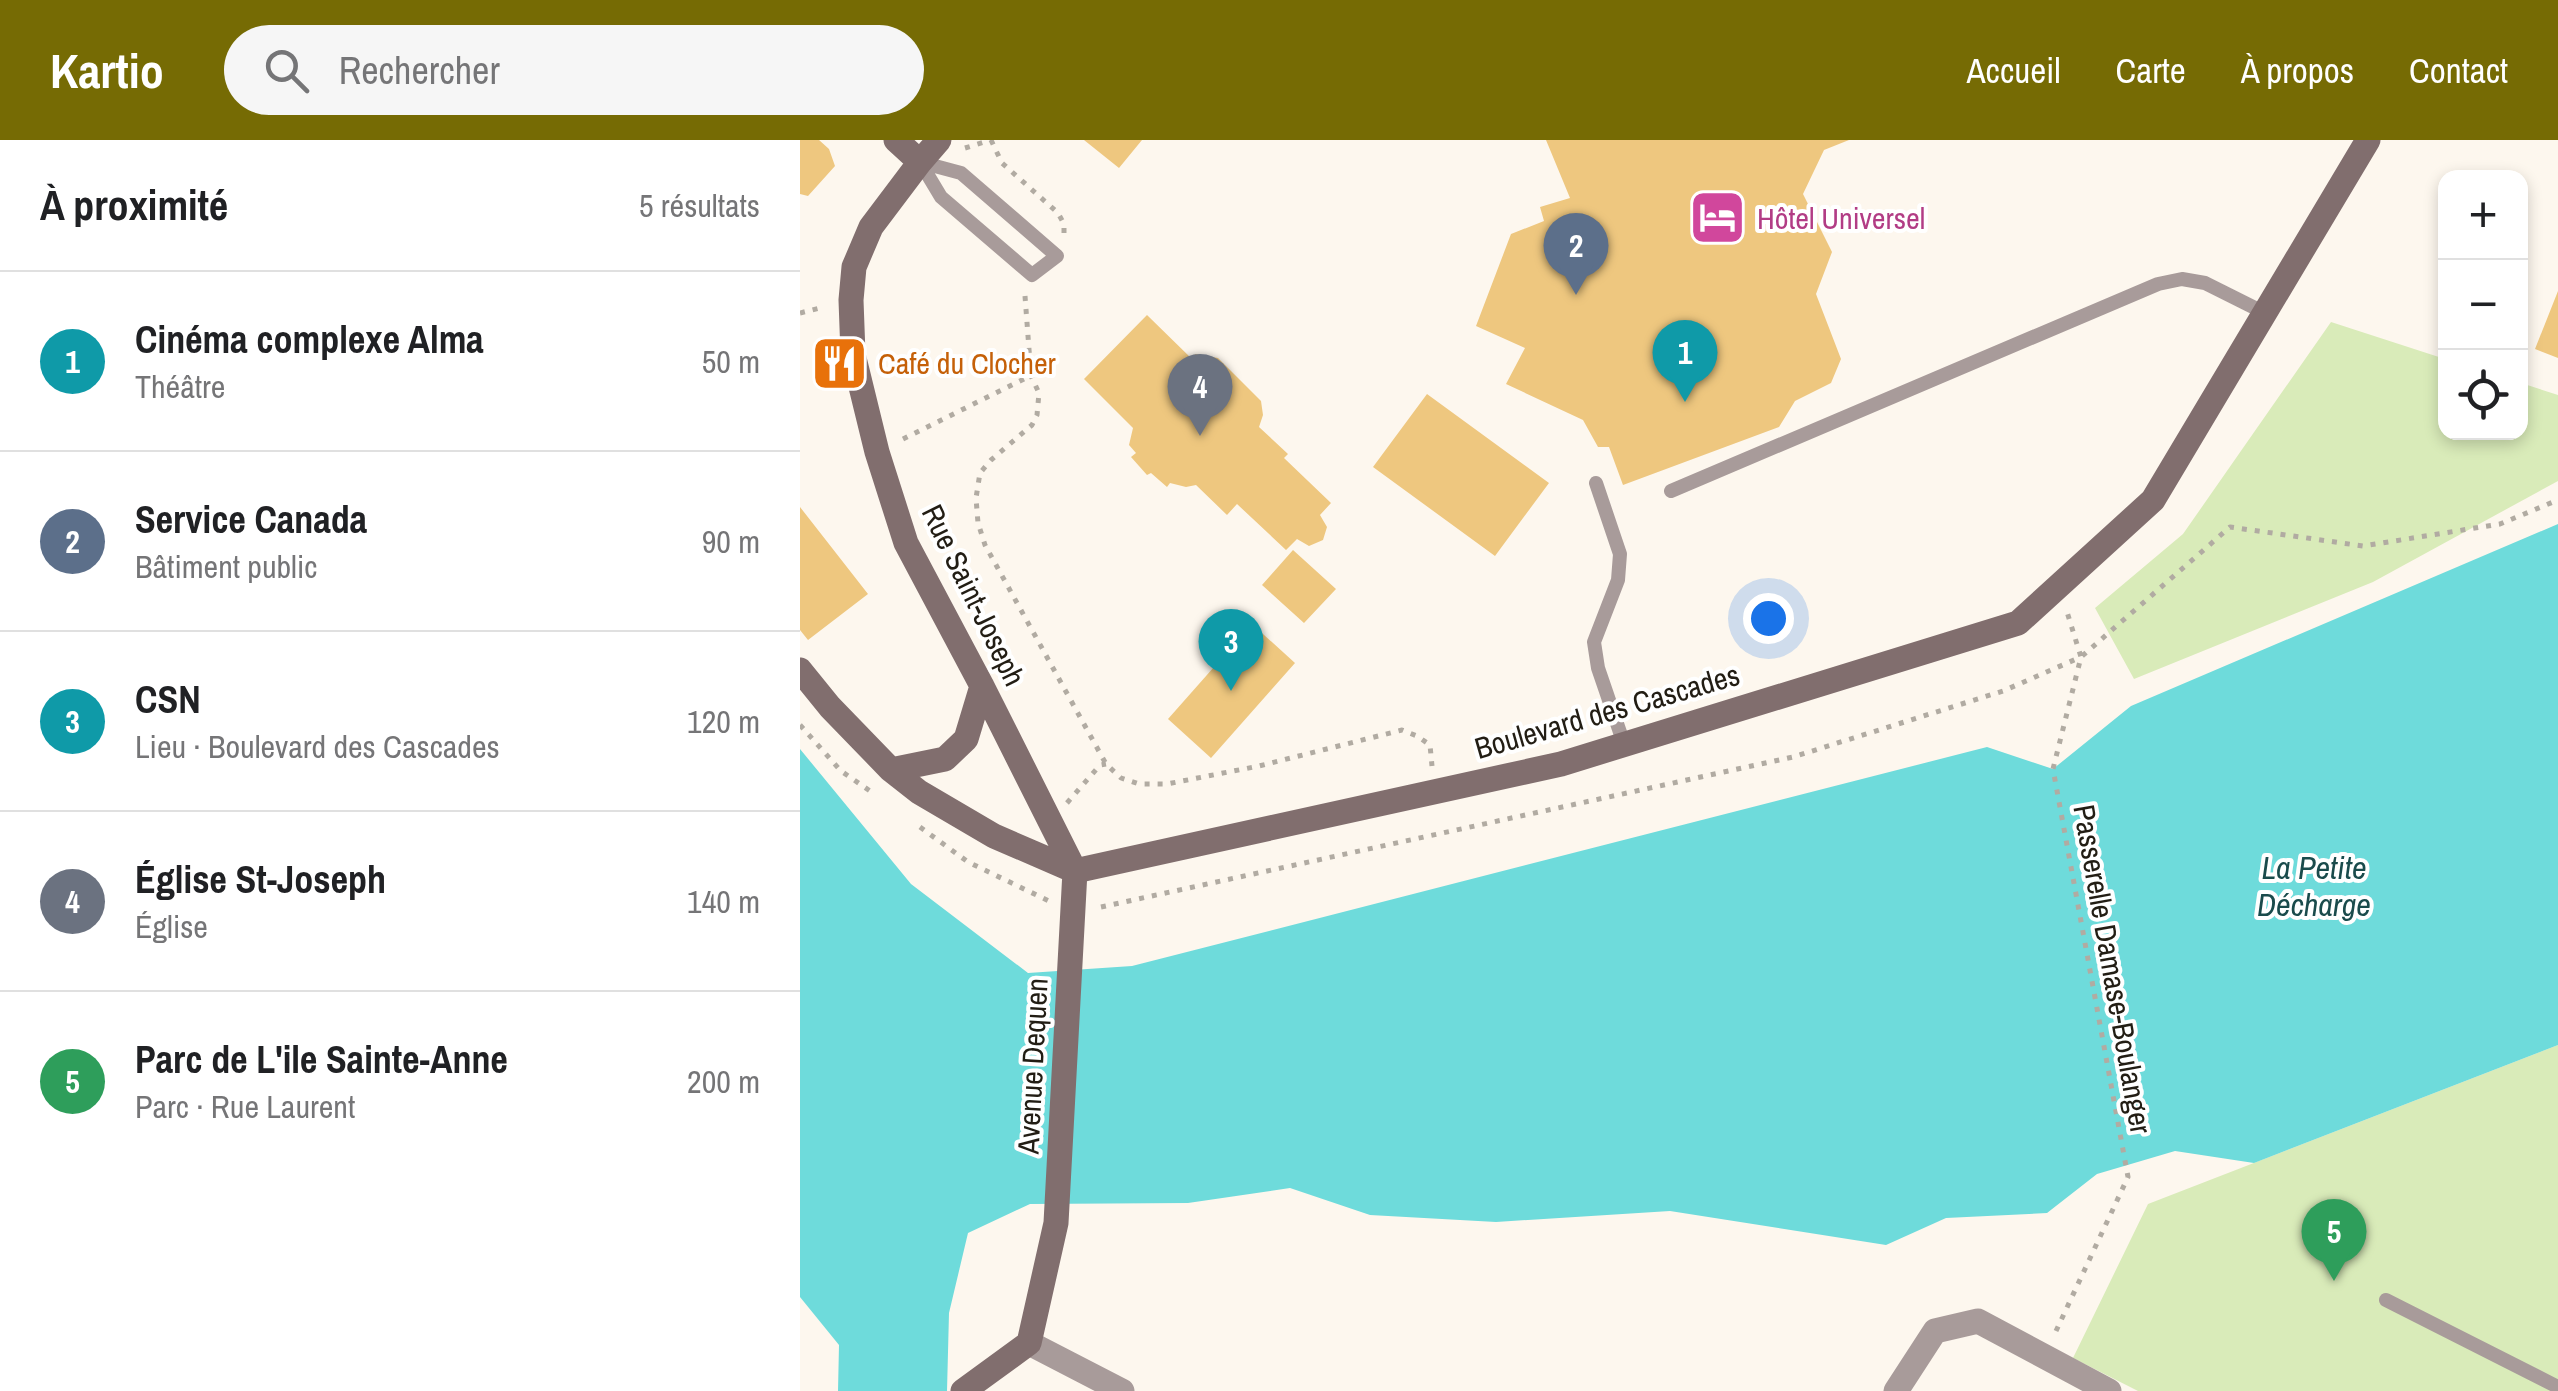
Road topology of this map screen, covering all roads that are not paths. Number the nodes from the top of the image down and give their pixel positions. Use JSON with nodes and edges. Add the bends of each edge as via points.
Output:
{"nodes":[{"id":1,"x":896,"y":140,"type":"edge"},
{"id":2,"x":940,"y":140,"type":"edge"},
{"id":3,"x":2368,"y":140,"type":"edge"},
{"id":4,"x":920,"y":162,"type":"junction"},
{"id":5,"x":2265,"y":313,"type":"junction"},
{"id":6,"x":1596,"y":483,"type":"dead end"},
{"id":7,"x":1671,"y":491,"type":"dead end"},
{"id":8,"x":800,"y":670,"type":"edge"},
{"id":9,"x":982,"y":686,"type":"junction"},
{"id":10,"x":1624,"y":744,"type":"junction"},
{"id":11,"x":891,"y":770,"type":"junction"},
{"id":12,"x":1074,"y":870,"type":"junction"},
{"id":13,"x":1073,"y":913,"type":"joint"},
{"id":14,"x":2386,"y":1300,"type":"dead end"},
{"id":15,"x":1029,"y":1344,"type":"junction"},
{"id":16,"x":2558,"y":1386,"type":"edge"},
{"id":17,"x":963,"y":1391,"type":"edge"},
{"id":18,"x":1122,"y":1391,"type":"edge"},
{"id":19,"x":1896,"y":1391,"type":"edge"},
{"id":20,"x":2109,"y":1391,"type":"edge"}],
"edges":[{"from":1,"to":4,"type":"street"},
{"from":2,"to":4,"type":"street","name":"Rue Saint-Joseph"},
{"from":3,"to":5,"type":"street","name":"Boulevard des Cascades"},
{"from":4,"to":4,"type":"lane","via":[[941,197],[1032,275],[1057,256],[962,173]]},
{"from":4,"to":9,"type":"street","name":"Rue Saint-Joseph","via":[[870,227],[854,268],[853,354],[906,543]]},
{"from":5,"to":7,"type":"lane","via":[[2204,283],[2158,284]]},
{"from":5,"to":10,"type":"street","name":"Boulevard des Cascades","via":[[2153,500],[2018,622]]},
{"from":6,"to":10,"type":"lane","via":[[1620,554],[1618,580],[1594,642]]},
{"from":8,"to":11,"type":"street"},
{"from":9,"to":11,"type":"street","via":[[966,739],[945,759]]},
{"from":9,"to":12,"type":"street","name":"Rue Saint-Joseph"},
{"from":10,"to":12,"type":"street","name":"Boulevard des Cascades","via":[[1561,764]]},
{"from":11,"to":12,"type":"street","via":[[994,836]]},
{"from":12,"to":13,"type":"street","name":"Rue Saint-Joseph"},
{"from":13,"to":15,"type":"street","name":"Avenue Dequen","via":[[1056,1223]]},
{"from":14,"to":16,"type":"lane"},
{"from":15,"to":17,"type":"street"},
{"from":15,"to":18,"type":"street"},
{"from":19,"to":20,"type":"street","via":[[1936,1331],[1978,1321]]}]}
